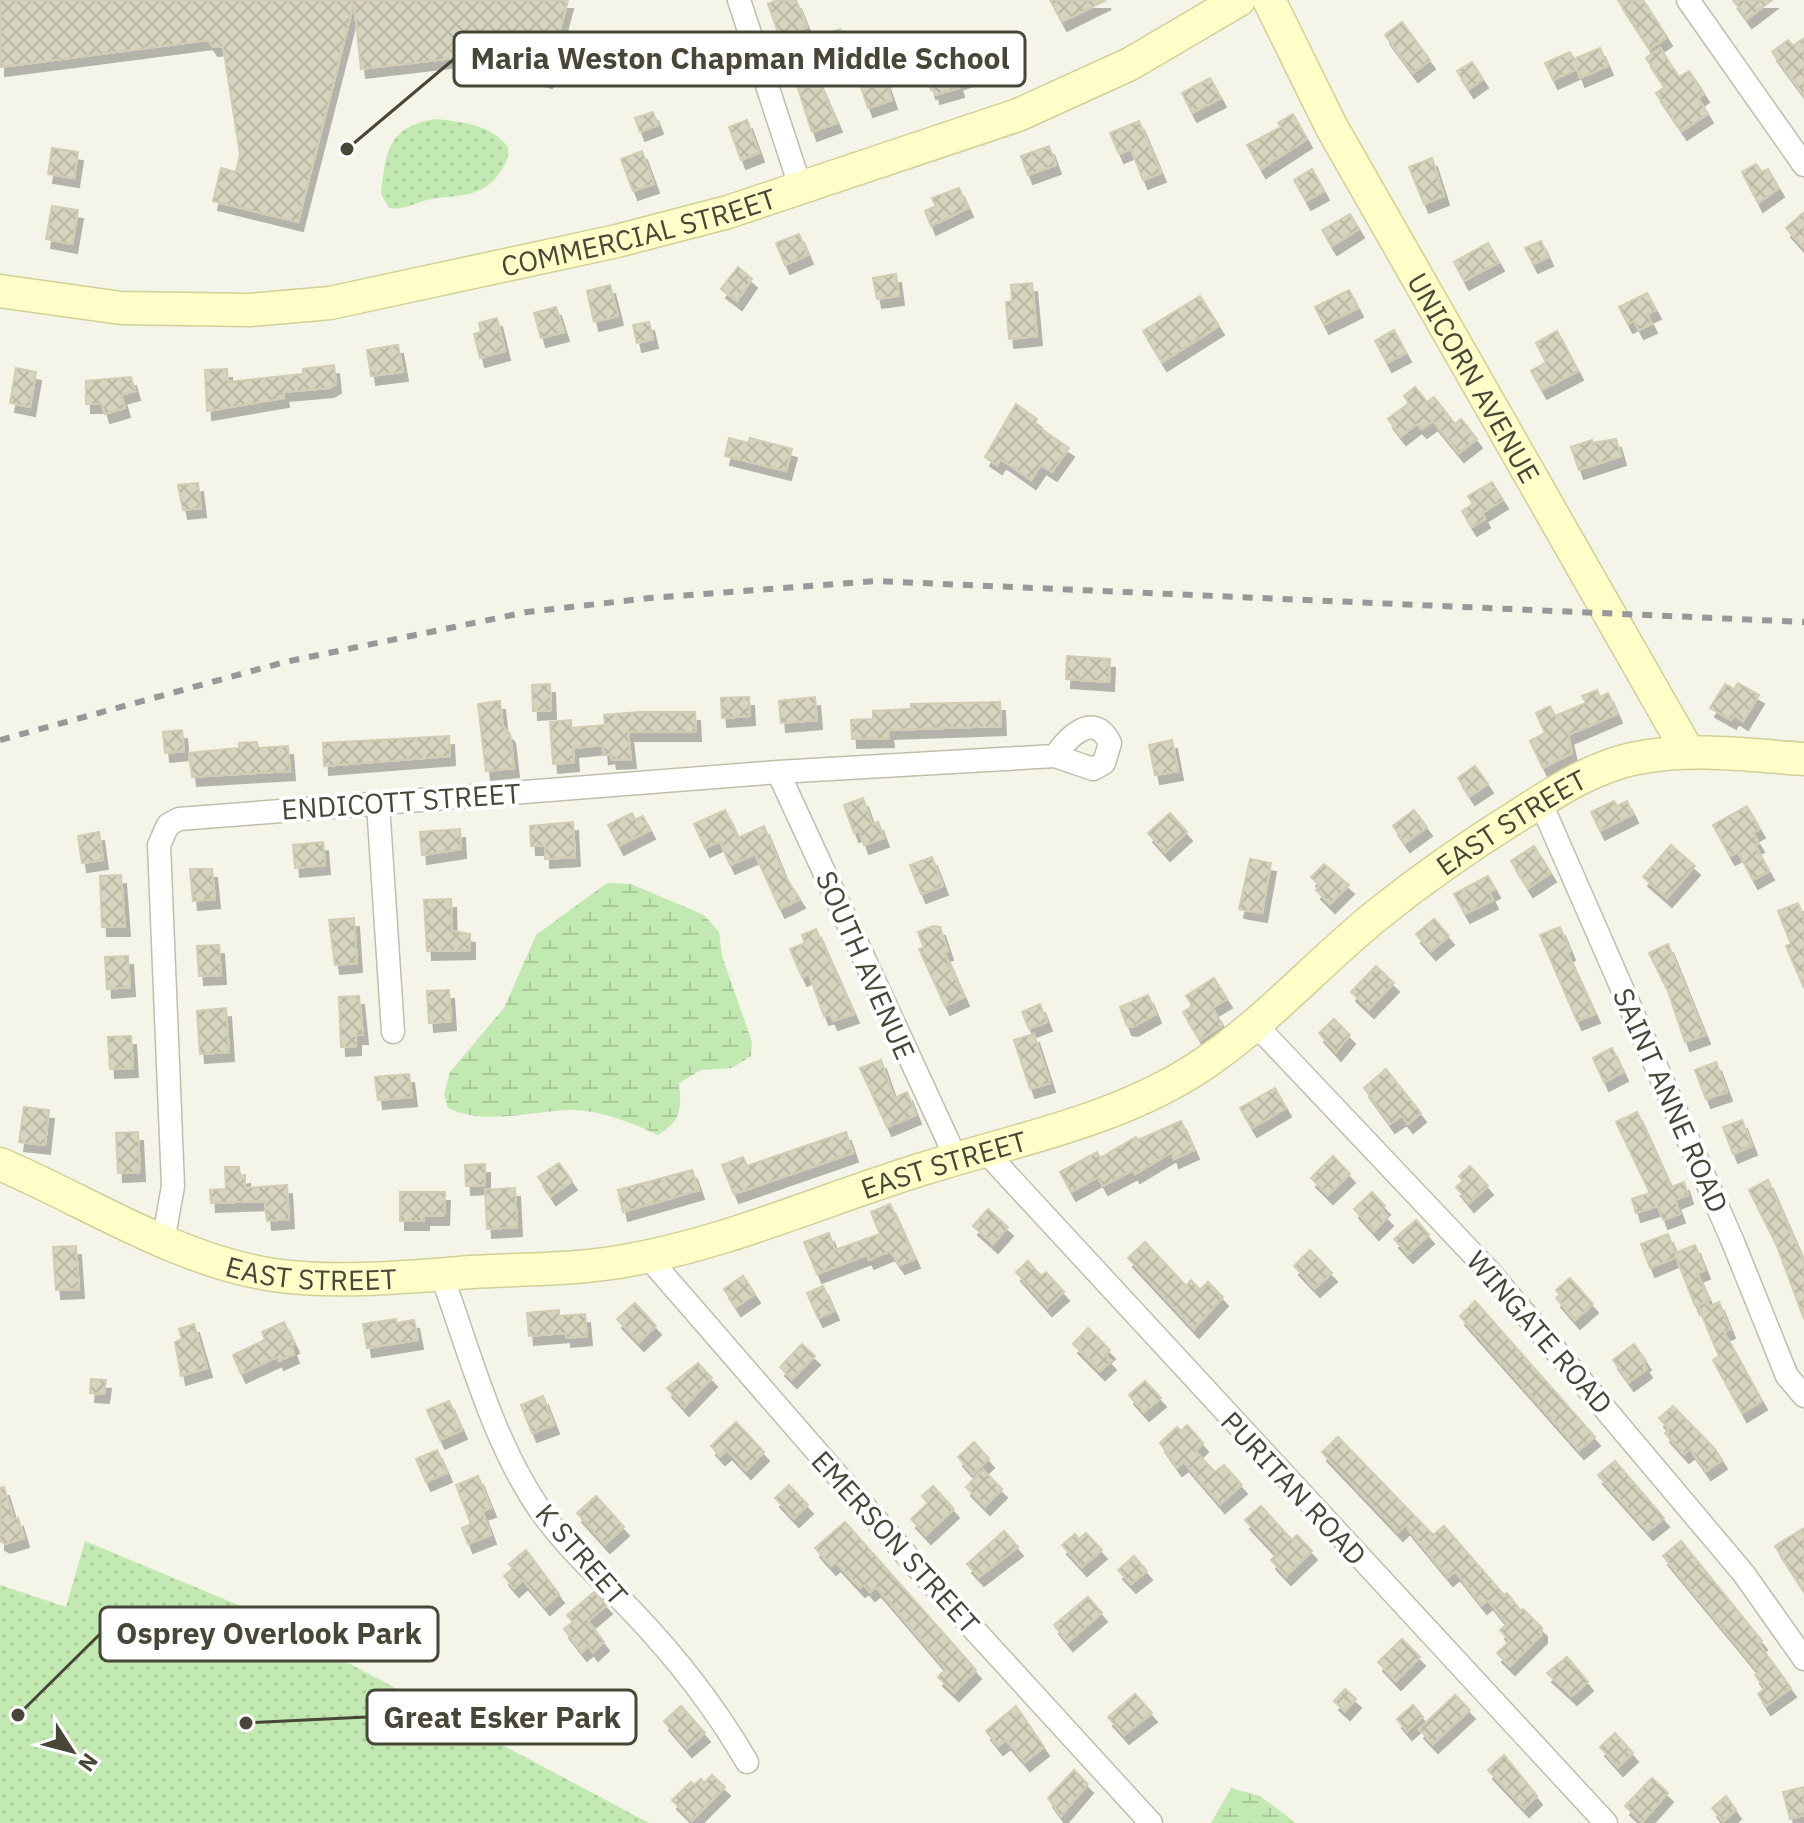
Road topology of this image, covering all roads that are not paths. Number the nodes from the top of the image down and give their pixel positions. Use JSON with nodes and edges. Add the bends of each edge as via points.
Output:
{"nodes":[{"id":1,"x":739,"y":0,"type":"edge"},
{"id":2,"x":1239,"y":0,"type":"edge"},
{"id":3,"x":1269,"y":0,"type":"edge"},
{"id":4,"x":1688,"y":0,"type":"edge"},
{"id":5,"x":1804,"y":165,"type":"edge"},
{"id":6,"x":801,"y":189,"type":"junction"},
{"id":7,"x":0,"y":291,"type":"edge"},
{"id":8,"x":1687,"y":750,"type":"junction"},
{"id":9,"x":1055,"y":756,"type":"dead end"},
{"id":10,"x":1804,"y":759,"type":"edge"},
{"id":11,"x":778,"y":772,"type":"junction"},
{"id":12,"x":1540,"y":801,"type":"junction"},
{"id":13,"x":378,"y":804,"type":"junction"},
{"id":14,"x":1255,"y":1024,"type":"junction"},
{"id":15,"x":393,"y":1032,"type":"dead end"},
{"id":16,"x":970,"y":1154,"type":"junction"},
{"id":17,"x":0,"y":1164,"type":"edge"},
{"id":18,"x":163,"y":1242,"type":"junction"},
{"id":19,"x":647,"y":1256,"type":"junction"},
{"id":20,"x":442,"y":1276,"type":"junction"},
{"id":21,"x":1804,"y":1396,"type":"edge"},
{"id":22,"x":1804,"y":1659,"type":"edge"},
{"id":23,"x":747,"y":1762,"type":"dead end"},
{"id":24,"x":1151,"y":1823,"type":"edge"},
{"id":25,"x":1606,"y":1823,"type":"edge"}],
"edges":[{"from":1,"to":6,"type":"street"},
{"from":2,"to":6,"type":"street","name":"COMMERCIAL STREET","via":[[1081,89]]},
{"from":3,"to":8,"type":"street","name":"UNICORN AVENUE","via":[[1331,126]]},
{"from":4,"to":5,"type":"street"},
{"from":6,"to":7,"type":"street","name":"COMMERCIAL STREET","via":[[617,241],[330,303],[158,310]]},
{"from":8,"to":10,"type":"street","name":"EAST STREET"},
{"from":8,"to":12,"type":"street","name":"EAST STREET","via":[[1623,761]]},
{"from":9,"to":11,"type":"street","name":"ENDICOTT STREET"},
{"from":11,"to":13,"type":"street","name":"ENDICOTT STREET"},
{"from":11,"to":16,"type":"street","name":"SOUTH AVENUE"},
{"from":12,"to":14,"type":"street","name":"EAST STREET","via":[[1376,916]]},
{"from":12,"to":21,"type":"street","name":"SAINT ANNE ROAD","via":[[1787,1376]]},
{"from":13,"to":15,"type":"street"},
{"from":13,"to":18,"type":"street","name":"ENDICOTT STREET","via":[[194,815],[168,825],[162,834],[159,894],[173,1186]]},
{"from":14,"to":16,"type":"street","name":"EAST STREET","via":[[1204,1064],[1158,1090],[1061,1129]]},
{"from":14,"to":22,"type":"street","name":"WINGATE ROAD","via":[[1488,1270],[1735,1562]]},
{"from":16,"to":19,"type":"street","name":"EAST STREET","via":[[720,1238]]},
{"from":16,"to":25,"type":"street","name":"PURITAN ROAD"},
{"from":17,"to":18,"type":"street","name":"EAST STREET"},
{"from":18,"to":20,"type":"street","name":"EAST STREET","via":[[273,1275]]},
{"from":19,"to":20,"type":"street","name":"EAST STREET","via":[[539,1271]]},
{"from":19,"to":24,"type":"street","name":"EMERSON STREET","via":[[916,1566]]},
{"from":20,"to":23,"type":"street","name":"K STREET","via":[[485,1397],[529,1493],[564,1541],[686,1673]]}]}
